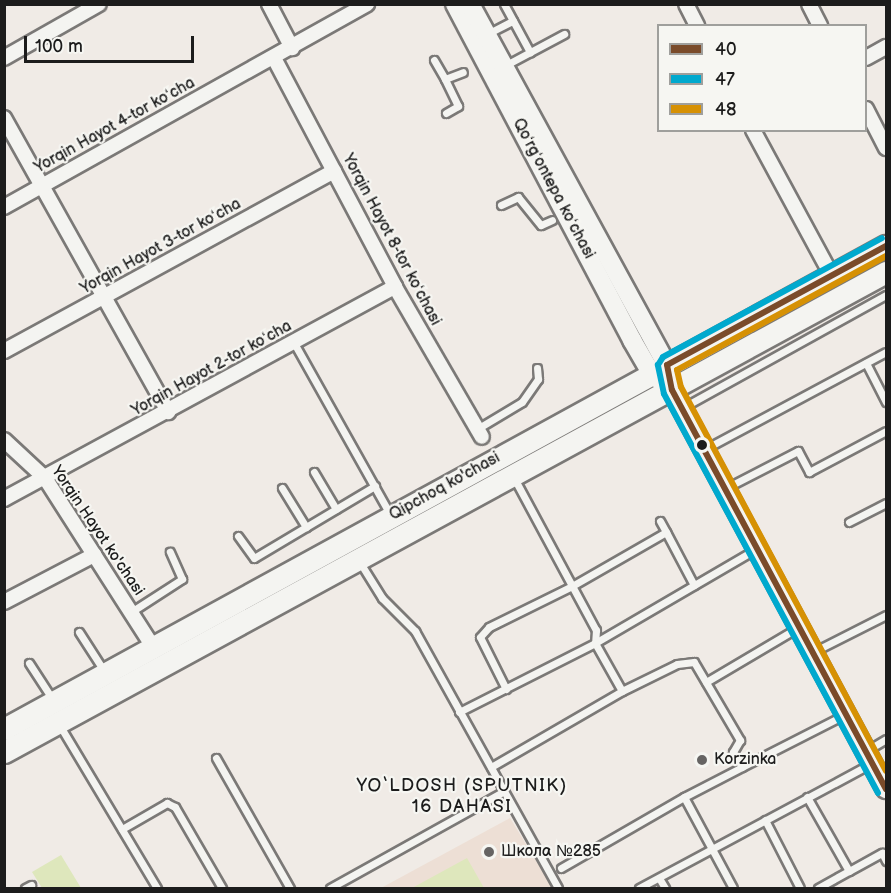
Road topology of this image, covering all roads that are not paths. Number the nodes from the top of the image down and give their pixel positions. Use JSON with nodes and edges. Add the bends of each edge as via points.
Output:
{"nodes":[{"id":1,"x":99,"y":4,"type":"edge"},
{"id":2,"x":269,"y":4,"type":"edge"},
{"id":3,"x":367,"y":4,"type":"edge"},
{"id":4,"x":455,"y":4,"type":"edge"},
{"id":5,"x":470,"y":4,"type":"edge"},
{"id":6,"x":504,"y":4,"type":"edge"},
{"id":7,"x":686,"y":4,"type":"edge"},
{"id":8,"x":809,"y":4,"type":"edge"},
{"id":9,"x":513,"y":21,"type":"junction"},
{"id":10,"x":696,"y":24,"type":"edge"},
{"id":11,"x":819,"y":24,"type":"edge"},
{"id":12,"x":486,"y":34,"type":"junction"},
{"id":13,"x":564,"y":34,"type":"dead end"},
{"id":14,"x":886,"y":47,"type":"edge"},
{"id":15,"x":292,"y":48,"type":"junction"},
{"id":16,"x":530,"y":52,"type":"junction"},
{"id":17,"x":274,"y":57,"type":"junction"},
{"id":18,"x":867,"y":57,"type":"edge"},
{"id":19,"x":4,"y":58,"type":"edge"},
{"id":20,"x":434,"y":60,"type":"dead end"},
{"id":21,"x":503,"y":66,"type":"junction"},
{"id":22,"x":463,"y":72,"type":"dead end"},
{"id":23,"x":445,"y":79,"type":"junction"},
{"id":24,"x":867,"y":111,"type":"edge"},
{"id":25,"x":446,"y":113,"type":"dead end"},
{"id":26,"x":4,"y":118,"type":"edge"},
{"id":27,"x":754,"y":132,"type":"edge"},
{"id":28,"x":886,"y":148,"type":"edge"},
{"id":29,"x":334,"y":171,"type":"junction"},
{"id":30,"x":41,"y":186,"type":"junction"},
{"id":31,"x":501,"y":205,"type":"dead end"},
{"id":32,"x":4,"y":207,"type":"edge"},
{"id":33,"x":552,"y":220,"type":"dead end"},
{"id":34,"x":886,"y":246,"type":"edge"},
{"id":35,"x":886,"y":272,"type":"edge"},
{"id":36,"x":832,"y":276,"type":"junction"},
{"id":37,"x":395,"y":286,"type":"junction"},
{"id":38,"x":886,"y":295,"type":"edge"},
{"id":39,"x":103,"y":297,"type":"junction"},
{"id":40,"x":294,"y":342,"type":"junction"},
{"id":41,"x":4,"y":351,"type":"edge"},
{"id":42,"x":886,"y":351,"type":"edge"},
{"id":43,"x":866,"y":363,"type":"junction"},
{"id":44,"x":537,"y":368,"type":"dead end"},
{"id":45,"x":659,"y":369,"type":"junction"},
{"id":46,"x":677,"y":399,"type":"junction"},
{"id":47,"x":886,"y":402,"type":"edge"},
{"id":48,"x":168,"y":412,"type":"junction"},
{"id":49,"x":886,"y":430,"type":"edge"},
{"id":50,"x":479,"y":433,"type":"joint"},
{"id":51,"x":4,"y":440,"type":"edge"},
{"id":52,"x":705,"y":450,"type":"junction"},
{"id":53,"x":314,"y":472,"type":"dead end"},
{"id":54,"x":513,"y":476,"type":"junction"},
{"id":55,"x":45,"y":478,"type":"junction"},
{"id":56,"x":375,"y":486,"type":"junction"},
{"id":57,"x":282,"y":488,"type":"dead end"},
{"id":58,"x":724,"y":489,"type":"junction"},
{"id":59,"x":4,"y":499,"type":"edge"},
{"id":60,"x":886,"y":503,"type":"edge"},
{"id":61,"x":336,"y":509,"type":"junction"},
{"id":62,"x":392,"y":517,"type":"junction"},
{"id":63,"x":660,"y":521,"type":"dead end"},
{"id":64,"x":849,"y":522,"type":"dead end"},
{"id":65,"x":306,"y":527,"type":"junction"},
{"id":66,"x":666,"y":532,"type":"junction"},
{"id":67,"x":238,"y":536,"type":"dead end"},
{"id":68,"x":756,"y":549,"type":"junction"},
{"id":69,"x":170,"y":552,"type":"dead end"},
{"id":70,"x":94,"y":555,"type":"junction"},
{"id":71,"x":359,"y":560,"type":"junction"},
{"id":72,"x":694,"y":585,"type":"junction"},
{"id":73,"x":572,"y":586,"type":"junction"},
{"id":74,"x":4,"y":602,"type":"edge"},
{"id":75,"x":130,"y":612,"type":"junction"},
{"id":76,"x":886,"y":615,"type":"edge"},
{"id":77,"x":799,"y":627,"type":"junction"},
{"id":78,"x":79,"y":632,"type":"dead end"},
{"id":79,"x":596,"y":643,"type":"junction"},
{"id":80,"x":153,"y":647,"type":"junction"},
{"id":81,"x":813,"y":652,"type":"junction"},
{"id":82,"x":29,"y":663,"type":"dead end"},
{"id":83,"x":106,"y":674,"type":"junction"},
{"id":84,"x":706,"y":682,"type":"junction"},
{"id":85,"x":506,"y":688,"type":"junction"},
{"id":86,"x":622,"y":691,"type":"junction"},
{"id":87,"x":56,"y":712,"type":"junction"},
{"id":88,"x":459,"y":712,"type":"junction"},
{"id":89,"x":846,"y":714,"type":"junction"},
{"id":90,"x":15,"y":731,"type":"edge"},
{"id":91,"x":886,"y":739,"type":"edge"},
{"id":92,"x":4,"y":752,"type":"edge"},
{"id":93,"x":869,"y":757,"type":"junction"},
{"id":94,"x":216,"y":758,"type":"dead end"},
{"id":95,"x":491,"y":767,"type":"junction"},
{"id":96,"x":742,"y":767,"type":"junction"},
{"id":97,"x":886,"y":789,"type":"edge"},
{"id":98,"x":504,"y":791,"type":"junction"},
{"id":99,"x":684,"y":797,"type":"junction"},
{"id":100,"x":807,"y":797,"type":"junction"},
{"id":101,"x":765,"y":820,"type":"junction"},
{"id":102,"x":122,"y":829,"type":"junction"},
{"id":103,"x":712,"y":849,"type":"junction"},
{"id":104,"x":886,"y":861,"type":"edge"},
{"id":105,"x":561,"y":868,"type":"dead end"},
{"id":106,"x":849,"y":871,"type":"junction"},
{"id":107,"x":659,"y":878,"type":"junction"},
{"id":108,"x":157,"y":888,"type":"edge"},
{"id":109,"x":222,"y":888,"type":"edge"},
{"id":110,"x":290,"y":888,"type":"edge"},
{"id":111,"x":330,"y":888,"type":"edge"},
{"id":112,"x":558,"y":888,"type":"edge"},
{"id":113,"x":639,"y":888,"type":"edge"},
{"id":114,"x":665,"y":888,"type":"edge"},
{"id":115,"x":734,"y":888,"type":"edge"},
{"id":116,"x":800,"y":888,"type":"edge"},
{"id":117,"x":818,"y":888,"type":"edge"}],
"edges":[{"from":1,"to":19,"type":"street"},
{"from":2,"to":15,"type":"street"},
{"from":3,"to":15,"type":"street","name":"Yorqin Hayot 4-tor koʻcha"},
{"from":4,"to":45,"type":"main road","name":"Qoʻrgʻontepa koʻchasi"},
{"from":5,"to":12,"type":"main road","name":"Qoʻrgʻontepa koʻchasi"},
{"from":6,"to":9,"type":"lane"},
{"from":7,"to":10,"type":"street"},
{"from":8,"to":11,"type":"street"},
{"from":9,"to":12,"type":"lane"},
{"from":9,"to":16,"type":"lane"},
{"from":12,"to":21,"type":"main road","name":"Qoʻrgʻontepa koʻchasi"},
{"from":13,"to":16,"type":"lane"},
{"from":14,"to":18,"type":"street"},
{"from":15,"to":17,"type":"street","name":"Yorqin Hayot 4-tor koʻcha"},
{"from":16,"to":21,"type":"lane"},
{"from":17,"to":29,"type":"street","name":"Yorqin Hayot 8-tor koʻchasi"},
{"from":17,"to":30,"type":"street","name":"Yorqin Hayot 4-tor koʻcha"},
{"from":20,"to":23,"type":"lane"},
{"from":21,"to":45,"type":"main road","name":"Qoʻrgʻontepa koʻchasi"},
{"from":22,"to":23,"type":"lane"},
{"from":23,"to":25,"type":"lane","via":[[458,106]]},
{"from":24,"to":28,"type":"street"},
{"from":26,"to":30,"type":"street"},
{"from":27,"to":36,"type":"street"},
{"from":29,"to":37,"type":"street","name":"Yorqin Hayot 8-tor koʻchasi"},
{"from":29,"to":39,"type":"street","name":"Yorqin Hayot 3-tor koʻcha"},
{"from":30,"to":32,"type":"street","name":"Yorqin Hayot 4-tor koʻcha"},
{"from":30,"to":39,"type":"street"},
{"from":31,"to":33,"type":"lane","via":[[519,197],[541,225]]},
{"from":34,"to":36,"type":"main road","name":"Qipchoq ko'chasi"},
{"from":35,"to":46,"type":"main road","name":"Qipchoq ko'chasi"},
{"from":36,"to":45,"type":"main road","name":"Qipchoq ko'chasi"},
{"from":37,"to":40,"type":"street","name":"Yorqin Hayot 2-tor koʻcha"},
{"from":37,"to":50,"type":"street","name":"Yorqin Hayot 8-tor koʻchasi"},
{"from":38,"to":46,"type":"lane"},
{"from":39,"to":41,"type":"street","name":"Yorqin Hayot 3-tor koʻcha"},
{"from":39,"to":48,"type":"street"},
{"from":40,"to":48,"type":"street","name":"Yorqin Hayot 2-tor koʻcha"},
{"from":40,"to":56,"type":"lane"},
{"from":42,"to":43,"type":"lane"},
{"from":43,"to":47,"type":"lane"},
{"from":43,"to":52,"type":"lane"},
{"from":44,"to":50,"type":"lane","via":[[538,379],[522,402]]},
{"from":45,"to":46,"type":"main road"},
{"from":45,"to":62,"type":"main road","name":"Qipchoq ko'chasi"},
{"from":46,"to":52,"type":"main road"},
{"from":46,"to":54,"type":"main road","name":"Qipchoq ko'chasi"},
{"from":48,"to":55,"type":"street","name":"Yorqin Hayot 2-tor koʻcha"},
{"from":49,"to":58,"type":"lane","via":[[809,472],[798,451]]},
{"from":51,"to":55,"type":"street","name":"Yorqin Hayot ko'chasi"},
{"from":52,"to":58,"type":"main road"},
{"from":53,"to":61,"type":"lane"},
{"from":54,"to":71,"type":"main road","name":"Qipchoq ko'chasi"},
{"from":54,"to":73,"type":"lane"},
{"from":55,"to":59,"type":"street","name":"Yorqin Hayot 2-tor koʻcha"},
{"from":55,"to":70,"type":"street","name":"Yorqin Hayot ko'chasi"},
{"from":56,"to":61,"type":"lane"},
{"from":56,"to":62,"type":"lane"},
{"from":57,"to":65,"type":"lane"},
{"from":58,"to":68,"type":"main road"},
{"from":60,"to":64,"type":"lane"},
{"from":61,"to":65,"type":"lane"},
{"from":62,"to":80,"type":"main road","name":"Qipchoq ko'chasi"},
{"from":63,"to":66,"type":"lane"},
{"from":65,"to":67,"type":"lane","via":[[254,558]]},
{"from":66,"to":72,"type":"lane"},
{"from":66,"to":73,"type":"lane"},
{"from":68,"to":72,"type":"lane"},
{"from":68,"to":77,"type":"main road"},
{"from":69,"to":75,"type":"lane","via":[[182,579]]},
{"from":70,"to":74,"type":"street"},
{"from":70,"to":75,"type":"street","name":"Yorqin Hayot ko'chasi"},
{"from":71,"to":87,"type":"main road","name":"Qipchoq ko'chasi"},
{"from":71,"to":88,"type":"lane","via":[[382,598],[415,632]]},
{"from":72,"to":79,"type":"lane"},
{"from":73,"to":79,"type":"lane","via":[[596,630]]},
{"from":73,"to":85,"type":"lane","via":[[482,631],[480,638]]},
{"from":75,"to":80,"type":"street","name":"Yorqin Hayot ko'chasi"},
{"from":76,"to":81,"type":"lane"},
{"from":77,"to":81,"type":"main road"},
{"from":77,"to":84,"type":"lane"},
{"from":78,"to":83,"type":"lane"},
{"from":79,"to":85,"type":"lane"},
{"from":79,"to":86,"type":"lane"},
{"from":80,"to":83,"type":"main road","name":"Qipchoq ko'chasi"},
{"from":81,"to":89,"type":"main road"},
{"from":82,"to":87,"type":"lane"},
{"from":83,"to":87,"type":"main road","name":"Qipchoq ko'chasi"},
{"from":84,"to":86,"type":"lane","via":[[694,662],[677,664]]},
{"from":84,"to":96,"type":"lane","via":[[740,740],[734,752]]},
{"from":85,"to":88,"type":"lane"},
{"from":86,"to":95,"type":"lane"},
{"from":87,"to":90,"type":"main road","name":"Qipchoq ko'chasi"},
{"from":87,"to":102,"type":"lane"},
{"from":88,"to":95,"type":"lane"},
{"from":89,"to":93,"type":"main road"},
{"from":89,"to":96,"type":"lane"},
{"from":90,"to":92,"type":"main road","name":"Qipchoq ko'chasi"},
{"from":91,"to":93,"type":"lane"},
{"from":93,"to":97,"type":"main road"},
{"from":93,"to":100,"type":"lane"},
{"from":94,"to":110,"type":"lane"},
{"from":95,"to":98,"type":"lane"},
{"from":96,"to":99,"type":"lane"},
{"from":98,"to":111,"type":"lane"},
{"from":98,"to":112,"type":"lane"},
{"from":99,"to":103,"type":"lane"},
{"from":99,"to":105,"type":"lane"},
{"from":100,"to":101,"type":"lane"},
{"from":100,"to":106,"type":"lane"},
{"from":101,"to":103,"type":"lane"},
{"from":101,"to":116,"type":"lane"},
{"from":102,"to":108,"type":"lane"},
{"from":102,"to":109,"type":"lane","via":[[167,803],[174,807]]},
{"from":103,"to":107,"type":"lane"},
{"from":103,"to":115,"type":"lane"},
{"from":104,"to":106,"type":"lane","via":[[882,853]]},
{"from":106,"to":117,"type":"lane"},
{"from":107,"to":113,"type":"lane"},
{"from":107,"to":114,"type":"lane"}]}
